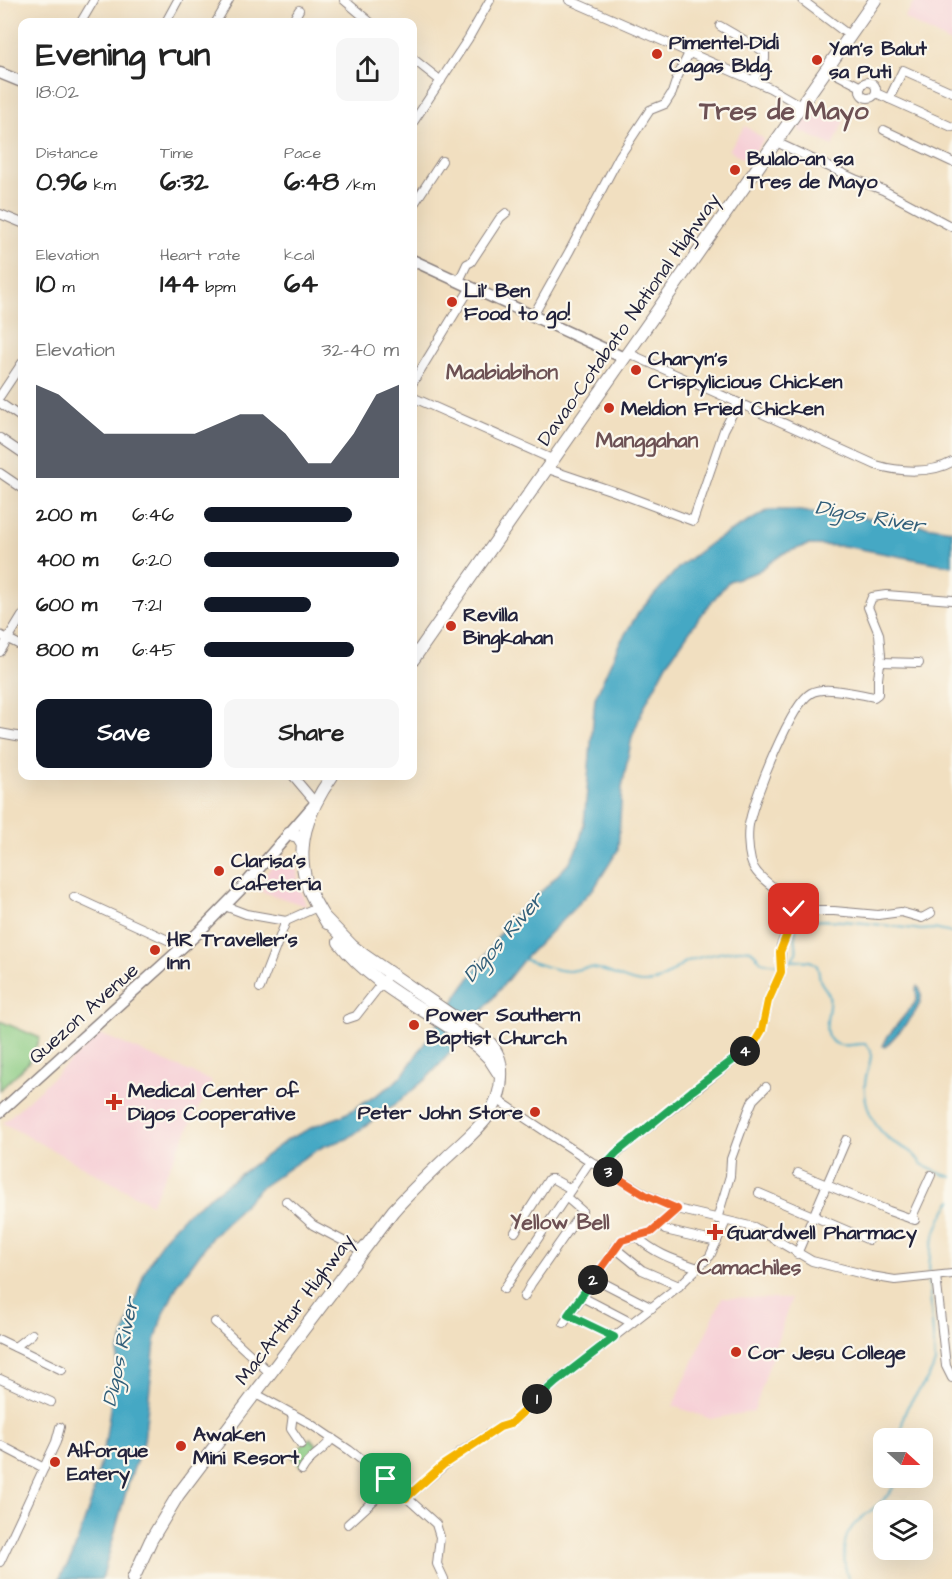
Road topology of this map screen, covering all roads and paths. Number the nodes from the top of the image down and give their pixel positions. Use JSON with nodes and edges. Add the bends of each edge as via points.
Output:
{"nodes":[{"id":1,"x":94,"y":0,"type":"edge"},
{"id":2,"x":178,"y":0,"type":"edge"},
{"id":3,"x":229,"y":0,"type":"edge"},
{"id":4,"x":344,"y":0,"type":"edge"},
{"id":5,"x":490,"y":0,"type":"edge"},
{"id":6,"x":569,"y":0,"type":"edge"},
{"id":7,"x":802,"y":0,"type":"edge"},
{"id":8,"x":875,"y":0,"type":"edge"},
{"id":9,"x":299,"y":10,"type":"dead end"},
{"id":10,"x":83,"y":18,"type":"edge"},
{"id":11,"x":168,"y":18,"type":"edge"},
{"id":12,"x":219,"y":18,"type":"edge"},
{"id":13,"x":294,"y":18,"type":"edge"},
{"id":14,"x":365,"y":18,"type":"edge"},
{"id":15,"x":720,"y":26,"type":"dead end"},
{"id":16,"x":850,"y":36,"type":"junction"},
{"id":17,"x":689,"y":53,"type":"junction"},
{"id":18,"x":417,"y":62,"type":"edge"},
{"id":19,"x":827,"y":69,"type":"junction"},
{"id":20,"x":0,"y":73,"type":"edge"},
{"id":21,"x":18,"y":80,"type":"edge"},
{"id":22,"x":441,"y":81,"type":"junction"},
{"id":23,"x":753,"y":81,"type":"junction"},
{"id":24,"x":952,"y":92,"type":"edge"},
{"id":25,"x":889,"y":99,"type":"junction"},
{"id":26,"x":801,"y":106,"type":"junction"},
{"id":27,"x":417,"y":117,"type":"edge"},
{"id":28,"x":952,"y":127,"type":"edge"},
{"id":29,"x":884,"y":130,"type":"dead end"},
{"id":30,"x":776,"y":142,"type":"junction"},
{"id":31,"x":442,"y":160,"type":"dead end"},
{"id":32,"x":952,"y":162,"type":"edge"},
{"id":33,"x":417,"y":199,"type":"edge"},
{"id":34,"x":506,"y":213,"type":"dead end"},
{"id":35,"x":0,"y":214,"type":"edge"},
{"id":36,"x":18,"y":221,"type":"edge"},
{"id":37,"x":952,"y":227,"type":"edge"},
{"id":38,"x":417,"y":262,"type":"edge"},
{"id":39,"x":459,"y":281,"type":"junction"},
{"id":40,"x":471,"y":287,"type":"junction"},
{"id":41,"x":532,"y":316,"type":"junction"},
{"id":42,"x":626,"y":356,"type":"junction"},
{"id":43,"x":18,"y":370,"type":"edge"},
{"id":44,"x":14,"y":376,"type":"junction"},
{"id":45,"x":417,"y":376,"type":"edge"},
{"id":46,"x":18,"y":379,"type":"edge"},
{"id":47,"x":0,"y":396,"type":"edge"},
{"id":48,"x":417,"y":399,"type":"edge"},
{"id":49,"x":0,"y":403,"type":"edge"},
{"id":50,"x":738,"y":403,"type":"junction"},
{"id":51,"x":18,"y":415,"type":"edge"},
{"id":52,"x":0,"y":438,"type":"edge"},
{"id":53,"x":18,"y":450,"type":"edge"},
{"id":54,"x":952,"y":462,"type":"edge"},
{"id":55,"x":551,"y":464,"type":"junction"},
{"id":56,"x":0,"y":473,"type":"edge"},
{"id":57,"x":18,"y":485,"type":"edge"},
{"id":58,"x":952,"y":600,"type":"edge"},
{"id":59,"x":18,"y":621,"type":"edge"},
{"id":60,"x":4,"y":637,"type":"edge"},
{"id":61,"x":18,"y":644,"type":"edge"},
{"id":62,"x":0,"y":652,"type":"edge"},
{"id":63,"x":417,"y":654,"type":"edge"},
{"id":64,"x":881,"y":662,"type":"junction"},
{"id":65,"x":919,"y":663,"type":"dead end"},
{"id":66,"x":0,"y":733,"type":"edge"},
{"id":67,"x":18,"y":736,"type":"edge"},
{"id":68,"x":297,"y":780,"type":"edge"},
{"id":69,"x":329,"y":780,"type":"edge"},
{"id":70,"x":313,"y":805,"type":"junction"},
{"id":71,"x":289,"y":834,"type":"junction"},
{"id":72,"x":303,"y":844,"type":"junction"},
{"id":73,"x":74,"y":897,"type":"dead end"},
{"id":74,"x":225,"y":906,"type":"junction"},
{"id":75,"x":320,"y":912,"type":"junction"},
{"id":76,"x":931,"y":913,"type":"dead end"},
{"id":77,"x":794,"y":916,"type":"junction"},
{"id":78,"x":286,"y":921,"type":"junction"},
{"id":79,"x":183,"y":947,"type":"junction"},
{"id":80,"x":385,"y":978,"type":"junction"},
{"id":81,"x":260,"y":988,"type":"dead end"},
{"id":82,"x":347,"y":1019,"type":"dead end"},
{"id":83,"x":766,"y":1087,"type":"dead end"},
{"id":84,"x":498,"y":1100,"type":"junction"},
{"id":85,"x":0,"y":1112,"type":"edge"},
{"id":86,"x":846,"y":1140,"type":"dead end"},
{"id":87,"x":590,"y":1161,"type":"junction"},
{"id":88,"x":602,"y":1168,"type":"junction"},
{"id":89,"x":798,"y":1173,"type":"dead end"},
{"id":90,"x":931,"y":1175,"type":"dead end"},
{"id":91,"x":826,"y":1185,"type":"junction"},
{"id":92,"x":568,"y":1193,"type":"junction"},
{"id":93,"x":759,"y":1193,"type":"dead end"},
{"id":94,"x":286,"y":1201,"type":"dead end"},
{"id":95,"x":677,"y":1209,"type":"junction"},
{"id":96,"x":814,"y":1216,"type":"junction"},
{"id":97,"x":717,"y":1219,"type":"junction"},
{"id":98,"x":726,"y":1221,"type":"junction"},
{"id":99,"x":660,"y":1224,"type":"junction"},
{"id":100,"x":515,"y":1232,"type":"dead end"},
{"id":101,"x":637,"y":1237,"type":"junction"},
{"id":102,"x":869,"y":1239,"type":"dead end"},
{"id":103,"x":717,"y":1242,"type":"junction"},
{"id":104,"x":615,"y":1248,"type":"junction"},
{"id":105,"x":362,"y":1251,"type":"junction"},
{"id":106,"x":797,"y":1254,"type":"junction"},
{"id":107,"x":698,"y":1268,"type":"junction"},
{"id":108,"x":952,"y":1274,"type":"edge"},
{"id":109,"x":936,"y":1276,"type":"junction"},
{"id":110,"x":594,"y":1278,"type":"junction"},
{"id":111,"x":679,"y":1286,"type":"junction"},
{"id":112,"x":504,"y":1289,"type":"dead end"},
{"id":113,"x":524,"y":1297,"type":"dead end"},
{"id":114,"x":582,"y":1297,"type":"junction"},
{"id":115,"x":652,"y":1308,"type":"junction"},
{"id":116,"x":215,"y":1322,"type":"dead end"},
{"id":117,"x":632,"y":1323,"type":"junction"},
{"id":118,"x":32,"y":1334,"type":"dead end"},
{"id":119,"x":614,"y":1337,"type":"junction"},
{"id":120,"x":0,"y":1340,"type":"edge"},
{"id":121,"x":15,"y":1347,"type":"junction"},
{"id":122,"x":62,"y":1370,"type":"dead end"},
{"id":123,"x":270,"y":1373,"type":"junction"},
{"id":124,"x":0,"y":1378,"type":"edge"},
{"id":125,"x":952,"y":1378,"type":"edge"},
{"id":126,"x":255,"y":1393,"type":"junction"},
{"id":127,"x":51,"y":1402,"type":"dead end"},
{"id":128,"x":292,"y":1414,"type":"junction"},
{"id":129,"x":60,"y":1427,"type":"dead end"},
{"id":130,"x":332,"y":1438,"type":"junction"},
{"id":131,"x":301,"y":1444,"type":"dead end"},
{"id":132,"x":0,"y":1445,"type":"edge"},
{"id":133,"x":44,"y":1468,"type":"junction"},
{"id":134,"x":302,"y":1470,"type":"dead end"},
{"id":135,"x":384,"y":1477,"type":"junction"},
{"id":136,"x":406,"y":1498,"type":"junction"},
{"id":137,"x":348,"y":1524,"type":"dead end"},
{"id":138,"x":0,"y":1562,"type":"edge"},
{"id":139,"x":133,"y":1579,"type":"edge"},
{"id":140,"x":444,"y":1579,"type":"edge"}],
"edges":[{"from":1,"to":10,"type":"street"},
{"from":2,"to":11,"type":"street"},
{"from":3,"to":12,"type":"street"},
{"from":4,"to":14,"type":"street"},
{"from":5,"to":22,"type":"street"},
{"from":6,"to":17,"type":"street"},
{"from":7,"to":16,"type":"street"},
{"from":8,"to":16,"type":"highway","name":"Davao-Cotabato National Highway"},
{"from":9,"to":13,"type":"street"},
{"from":15,"to":23,"type":"street","via":[[765,52]]},
{"from":16,"to":19,"type":"highway","name":"Davao-Cotabato National Highway"},
{"from":17,"to":23,"type":"street"},
{"from":17,"to":41,"type":"street","via":[[665,104],[650,110],[619,157]]},
{"from":18,"to":22,"type":"street"},
{"from":19,"to":25,"type":"street","via":[[861,87],[870,82],[876,93]]},
{"from":19,"to":26,"type":"highway","name":"Davao-Cotabato National Highway"},
{"from":20,"to":21,"type":"main road"},
{"from":22,"to":27,"type":"street"},
{"from":23,"to":26,"type":"street"},
{"from":24,"to":25,"type":"street","via":[[903,70]]},
{"from":25,"to":28,"type":"street"},
{"from":26,"to":30,"type":"highway","name":"Davao-Cotabato National Highway"},
{"from":29,"to":32,"type":"street"},
{"from":30,"to":37,"type":"street","via":[[883,190]]},
{"from":30,"to":42,"type":"highway","name":"Davao-Cotabato National Highway"},
{"from":31,"to":33,"type":"street"},
{"from":34,"to":39,"type":"street","via":[[467,264]]},
{"from":35,"to":36,"type":"street"},
{"from":38,"to":39,"type":"main road"},
{"from":39,"to":40,"type":"main road"},
{"from":40,"to":41,"type":"main road"},
{"from":40,"to":45,"type":"street"},
{"from":41,"to":42,"type":"main road"},
{"from":42,"to":50,"type":"street"},
{"from":42,"to":55,"type":"highway","name":"Davao-Cotabato National Highway"},
{"from":43,"to":44,"type":"street"},
{"from":44,"to":46,"type":"street"},
{"from":44,"to":47,"type":"street"},
{"from":48,"to":55,"type":"street"},
{"from":49,"to":51,"type":"street"},
{"from":50,"to":54,"type":"street","via":[[888,468],[917,471]]},
{"from":50,"to":55,"type":"street","via":[[724,430],[693,521]]},
{"from":52,"to":53,"type":"street"},
{"from":55,"to":63,"type":"highway","name":"Davao-Cotabato National Highway"},
{"from":56,"to":57,"type":"street"},
{"from":58,"to":64,"type":"street","via":[[872,597],[868,607],[879,634]]},
{"from":59,"to":60,"type":"street"},
{"from":60,"to":61,"type":"street"},
{"from":60,"to":62,"type":"street"},
{"from":64,"to":65,"type":"street"},
{"from":64,"to":77,"type":"street","via":[[877,696],[825,690],[807,695],[783,733],[752,812],[751,861],[792,905]]},
{"from":66,"to":67,"type":"street"},
{"from":68,"to":70,"type":"street"},
{"from":69,"to":70,"type":"highway"},
{"from":70,"to":71,"type":"main road","name":"Quezon Avenue"},
{"from":70,"to":72,"type":"highway","name":"MacArthur Highway"},
{"from":71,"to":72,"type":"highway","via":[[299,837]]},
{"from":71,"to":74,"type":"main road","name":"Quezon Avenue"},
{"from":72,"to":75,"type":"highway","name":"MacArthur Highway","via":[[305,877]]},
{"from":73,"to":79,"type":"street"},
{"from":74,"to":78,"type":"street","via":[[246,915]]},
{"from":74,"to":79,"type":"main road","name":"Quezon Avenue"},
{"from":75,"to":78,"type":"street"},
{"from":75,"to":80,"type":"highway","name":"MacArthur Highway"},
{"from":76,"to":77,"type":"street","via":[[922,918],[901,912],[878,915],[826,910]]},
{"from":77,"to":88,"type":"street","via":[[781,945],[781,972],[768,1001],[759,1037]]},
{"from":78,"to":81,"type":"street"},
{"from":79,"to":85,"type":"main road","name":"Quezon Avenue"},
{"from":80,"to":82,"type":"street","via":[[356,1016]]},
{"from":80,"to":84,"type":"highway","name":"MacArthur Highway","via":[[469,1033],[486,1039],[501,1062]]},
{"from":83,"to":97,"type":"street","via":[[748,1112]]},
{"from":84,"to":87,"type":"street"},
{"from":84,"to":105,"type":"highway","name":"MacArthur Highway","via":[[481,1125],[405,1198]]},
{"from":86,"to":91,"type":"street"},
{"from":87,"to":88,"type":"street"},
{"from":87,"to":92,"type":"street"},
{"from":88,"to":95,"type":"street"},
{"from":89,"to":91,"type":"street"},
{"from":90,"to":91,"type":"street","via":[[913,1219]]},
{"from":91,"to":96,"type":"street"},
{"from":92,"to":100,"type":"street","via":[[549,1179]]},
{"from":92,"to":112,"type":"street"},
{"from":92,"to":113,"type":"street","via":[[582,1211]]},
{"from":93,"to":96,"type":"street"},
{"from":94,"to":105,"type":"street","via":[[313,1225]]},
{"from":95,"to":97,"type":"street"},
{"from":95,"to":99,"type":"street"},
{"from":96,"to":102,"type":"street"},
{"from":96,"to":106,"type":"street"},
{"from":97,"to":98,"type":"street"},
{"from":98,"to":103,"type":"street"},
{"from":98,"to":106,"type":"street","via":[[760,1230]]},
{"from":99,"to":101,"type":"street"},
{"from":99,"to":103,"type":"street","via":[[665,1230]]},
{"from":101,"to":104,"type":"street","via":[[622,1240]]},
{"from":101,"to":107,"type":"street","via":[[660,1255]]},
{"from":103,"to":107,"type":"street"},
{"from":104,"to":110,"type":"street"},
{"from":104,"to":111,"type":"street","via":[[642,1270]]},
{"from":105,"to":123,"type":"highway","name":"MacArthur Highway"},
{"from":106,"to":109,"type":"street","via":[[826,1265],[895,1280]]},
{"from":107,"to":111,"type":"street"},
{"from":108,"to":109,"type":"street"},
{"from":109,"to":125,"type":"street","via":[[946,1366]]},
{"from":110,"to":114,"type":"street"},
{"from":110,"to":115,"type":"street"},
{"from":111,"to":115,"type":"street"},
{"from":114,"to":117,"type":"street"},
{"from":114,"to":119,"type":"street","via":[[566,1319]]},
{"from":115,"to":117,"type":"street"},
{"from":116,"to":123,"type":"street"},
{"from":117,"to":119,"type":"street"},
{"from":118,"to":121,"type":"street"},
{"from":119,"to":136,"type":"street","via":[[510,1424],[459,1454]]},
{"from":120,"to":121,"type":"street"},
{"from":121,"to":122,"type":"street"},
{"from":123,"to":126,"type":"highway","name":"MacArthur Highway"},
{"from":124,"to":127,"type":"street"},
{"from":126,"to":128,"type":"street"},
{"from":126,"to":139,"type":"highway","name":"MacArthur Highway","via":[[178,1495]]},
{"from":128,"to":130,"type":"street"},
{"from":128,"to":131,"type":"street","via":[[291,1429]]},
{"from":129,"to":133,"type":"street"},
{"from":130,"to":134,"type":"street"},
{"from":130,"to":135,"type":"street"},
{"from":132,"to":133,"type":"street"},
{"from":133,"to":138,"type":"street"},
{"from":135,"to":136,"type":"street"},
{"from":135,"to":137,"type":"street","via":[[384,1491]]},
{"from":136,"to":140,"type":"street","via":[[439,1529],[437,1564]]}]}
